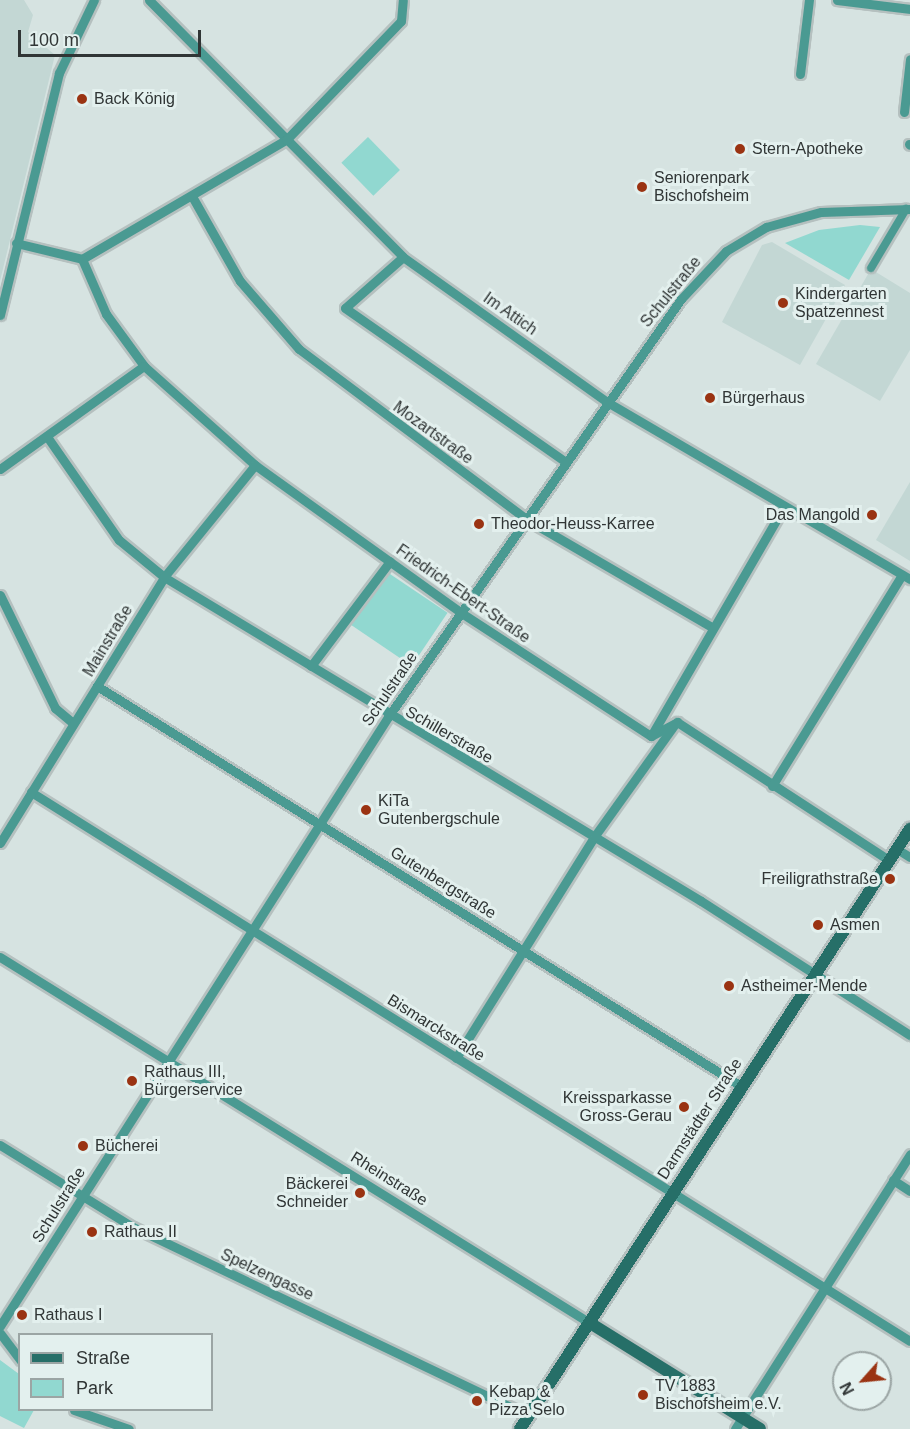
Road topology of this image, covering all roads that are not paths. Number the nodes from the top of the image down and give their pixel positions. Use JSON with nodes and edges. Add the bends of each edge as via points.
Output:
{"nodes":[{"id":1,"x":94,"y":0,"type":"edge"},
{"id":2,"x":149,"y":0,"type":"edge"},
{"id":3,"x":403,"y":0,"type":"edge"},
{"id":4,"x":809,"y":0,"type":"edge"},
{"id":5,"x":837,"y":0,"type":"edge"},
{"id":6,"x":910,"y":9,"type":"edge"},
{"id":7,"x":910,"y":59,"type":"edge"},
{"id":8,"x":800,"y":74,"type":"dead end"},
{"id":9,"x":904,"y":112,"type":"dead end"},
{"id":10,"x":286,"y":140,"type":"junction"},
{"id":11,"x":193,"y":198,"type":"junction"},
{"id":12,"x":908,"y":209,"type":"edge"},
{"id":13,"x":16,"y":243,"type":"junction"},
{"id":14,"x":403,"y":256,"type":"junction"},
{"id":15,"x":81,"y":259,"type":"junction"},
{"id":16,"x":871,"y":268,"type":"dead end"},
{"id":17,"x":0,"y":315,"type":"edge"},
{"id":18,"x":144,"y":366,"type":"junction"},
{"id":19,"x":607,"y":402,"type":"junction"},
{"id":20,"x":48,"y":438,"type":"junction"},
{"id":21,"x":566,"y":462,"type":"junction"},
{"id":22,"x":255,"y":465,"type":"junction"},
{"id":23,"x":0,"y":469,"type":"edge"},
{"id":24,"x":784,"y":507,"type":"junction"},
{"id":25,"x":526,"y":519,"type":"junction"},
{"id":26,"x":390,"y":561,"type":"junction"},
{"id":27,"x":164,"y":577,"type":"junction"},
{"id":28,"x":906,"y":577,"type":"edge"},
{"id":29,"x":0,"y":595,"type":"edge"},
{"id":30,"x":2,"y":606,"type":"edge"},
{"id":31,"x":460,"y":612,"type":"junction"},
{"id":32,"x":713,"y":628,"type":"junction"},
{"id":33,"x":311,"y":666,"type":"junction"},
{"id":34,"x":98,"y":686,"type":"junction"},
{"id":35,"x":388,"y":717,"type":"junction"},
{"id":36,"x":677,"y":722,"type":"junction"},
{"id":37,"x":73,"y":723,"type":"junction"},
{"id":38,"x":651,"y":736,"type":"junction"},
{"id":39,"x":771,"y":786,"type":"junction"},
{"id":40,"x":31,"y":792,"type":"junction"},
{"id":41,"x":322,"y":825,"type":"junction"},
{"id":42,"x":910,"y":829,"type":"edge"},
{"id":43,"x":594,"y":837,"type":"junction"},
{"id":44,"x":0,"y":843,"type":"edge"},
{"id":45,"x":897,"y":849,"type":"junction"},
{"id":46,"x":910,"y":857,"type":"edge"},
{"id":47,"x":890,"y":860,"type":"junction"},
{"id":48,"x":252,"y":930,"type":"junction"},
{"id":49,"x":524,"y":951,"type":"junction"},
{"id":50,"x":0,"y":957,"type":"edge"},
{"id":51,"x":815,"y":975,"type":"junction"},
{"id":52,"x":910,"y":1035,"type":"edge"},
{"id":53,"x":456,"y":1058,"type":"junction"},
{"id":54,"x":168,"y":1061,"type":"junction"},
{"id":55,"x":741,"y":1086,"type":"junction"},
{"id":56,"x":0,"y":1145,"type":"edge"},
{"id":57,"x":910,"y":1154,"type":"edge"},
{"id":58,"x":893,"y":1180,"type":"junction"},
{"id":59,"x":910,"y":1191,"type":"edge"},
{"id":60,"x":673,"y":1192,"type":"junction"},
{"id":61,"x":80,"y":1197,"type":"junction"},
{"id":62,"x":826,"y":1286,"type":"junction"},
{"id":63,"x":590,"y":1323,"type":"junction"},
{"id":64,"x":0,"y":1326,"type":"edge"},
{"id":65,"x":0,"y":1333,"type":"edge"},
{"id":66,"x":910,"y":1341,"type":"edge"},
{"id":67,"x":18,"y":1357,"type":"edge"},
{"id":68,"x":77,"y":1411,"type":"edge"},
{"id":69,"x":529,"y":1416,"type":"junction"},
{"id":70,"x":742,"y":1418,"type":"junction"},
{"id":71,"x":129,"y":1429,"type":"edge"},
{"id":72,"x":520,"y":1429,"type":"edge"},
{"id":73,"x":735,"y":1429,"type":"edge"},
{"id":74,"x":760,"y":1429,"type":"edge"}],
"edges":[{"from":1,"to":13,"type":"street","via":[[59,73]]},
{"from":2,"to":10,"type":"street","name":"Im Attich"},
{"from":3,"to":10,"type":"street","via":[[401,21]]},
{"from":4,"to":8,"type":"street"},
{"from":5,"to":6,"type":"street"},
{"from":7,"to":9,"type":"street"},
{"from":10,"to":11,"type":"street"},
{"from":10,"to":14,"type":"street","name":"Im Attich"},
{"from":11,"to":15,"type":"street"},
{"from":11,"to":25,"type":"street","name":"Mozartstraße","via":[[240,281],[299,349]]},
{"from":12,"to":16,"type":"street"},
{"from":12,"to":19,"type":"street","name":"Schulstraße","via":[[821,212],[746,236],[681,299]]},
{"from":13,"to":15,"type":"street"},
{"from":13,"to":17,"type":"street"},
{"from":14,"to":19,"type":"street","name":"Im Attich"},
{"from":14,"to":21,"type":"street","via":[[345,308]]},
{"from":15,"to":18,"type":"street","name":"Friedrich-Ebert-Straße","via":[[106,314]]},
{"from":18,"to":20,"type":"street"},
{"from":18,"to":22,"type":"street","name":"Friedrich-Ebert-Straße"},
{"from":19,"to":21,"type":"street","name":"Schulstraße"},
{"from":19,"to":24,"type":"street","name":"Im Attich"},
{"from":20,"to":23,"type":"street"},
{"from":20,"to":27,"type":"street","name":"Schillerstraße","via":[[119,540]]},
{"from":21,"to":25,"type":"street","name":"Schulstraße"},
{"from":22,"to":26,"type":"street","name":"Friedrich-Ebert-Straße"},
{"from":22,"to":27,"type":"street","name":"Mainstraße"},
{"from":24,"to":28,"type":"street","name":"Im Attich"},
{"from":24,"to":32,"type":"street"},
{"from":25,"to":31,"type":"street","name":"Schulstraße"},
{"from":25,"to":32,"type":"street","name":"Mozartstraße"},
{"from":26,"to":31,"type":"street","name":"Friedrich-Ebert-Straße"},
{"from":26,"to":33,"type":"street"},
{"from":27,"to":33,"type":"street","name":"Schillerstraße"},
{"from":27,"to":34,"type":"street","name":"Mainstraße"},
{"from":28,"to":39,"type":"street"},
{"from":29,"to":30,"type":"street"},
{"from":30,"to":37,"type":"street","via":[[55,708]]},
{"from":31,"to":35,"type":"street","name":"Schulstraße"},
{"from":31,"to":38,"type":"street","name":"Friedrich-Ebert-Straße"},
{"from":32,"to":38,"type":"street"},
{"from":33,"to":35,"type":"street","name":"Schillerstraße"},
{"from":34,"to":37,"type":"street","name":"Mainstraße"},
{"from":34,"to":41,"type":"street","name":"Gutenbergstraße"},
{"from":35,"to":41,"type":"street","name":"Schulstraße"},
{"from":35,"to":43,"type":"street","name":"Schillerstraße"},
{"from":36,"to":38,"type":"street"},
{"from":36,"to":39,"type":"street"},
{"from":36,"to":43,"type":"street"},
{"from":37,"to":40,"type":"street","name":"Mainstraße"},
{"from":39,"to":47,"type":"street"},
{"from":40,"to":44,"type":"street","name":"Mainstraße"},
{"from":40,"to":48,"type":"street","name":"Bismarckstraße"},
{"from":41,"to":48,"type":"street","name":"Schulstraße"},
{"from":41,"to":49,"type":"street","name":"Gutenbergstraße"},
{"from":42,"to":45,"type":"main road","name":"Darmstädter Straße"},
{"from":43,"to":49,"type":"street"},
{"from":43,"to":51,"type":"street","name":"Schillerstraße"},
{"from":45,"to":46,"type":"street"},
{"from":45,"to":47,"type":"main road","name":"Darmstädter Straße"},
{"from":47,"to":51,"type":"main road","name":"Darmstädter Straße"},
{"from":48,"to":53,"type":"street","name":"Bismarckstraße"},
{"from":48,"to":54,"type":"street","name":"Schulstraße"},
{"from":49,"to":53,"type":"street"},
{"from":49,"to":55,"type":"street","name":"Gutenbergstraße"},
{"from":50,"to":54,"type":"street","name":"Rheinstraße"},
{"from":51,"to":52,"type":"street","name":"Schillerstraße"},
{"from":51,"to":55,"type":"main road","name":"Darmstädter Straße"},
{"from":53,"to":60,"type":"street","name":"Bismarckstraße"},
{"from":54,"to":61,"type":"street","name":"Schulstraße"},
{"from":54,"to":63,"type":"street","name":"Rheinstraße"},
{"from":55,"to":60,"type":"main road","name":"Darmstädter Straße"},
{"from":56,"to":61,"type":"street","name":"Spelzengasse"},
{"from":57,"to":58,"type":"street"},
{"from":58,"to":59,"type":"street"},
{"from":58,"to":62,"type":"street"},
{"from":60,"to":62,"type":"street","name":"Bismarckstraße"},
{"from":60,"to":63,"type":"main road","name":"Darmstädter Straße"},
{"from":61,"to":64,"type":"street","name":"Schulstraße"},
{"from":61,"to":69,"type":"street","name":"Spelzengasse"},
{"from":62,"to":66,"type":"street","name":"Bismarckstraße"},
{"from":62,"to":70,"type":"street"},
{"from":63,"to":69,"type":"main road","name":"Darmstädter Straße"},
{"from":63,"to":70,"type":"main road","name":"Rheinstraße"},
{"from":65,"to":67,"type":"street"},
{"from":68,"to":71,"type":"street"},
{"from":69,"to":72,"type":"main road","name":"Darmstädter Straße"},
{"from":70,"to":73,"type":"street"},
{"from":70,"to":74,"type":"main road","name":"Rheinstraße"}]}
